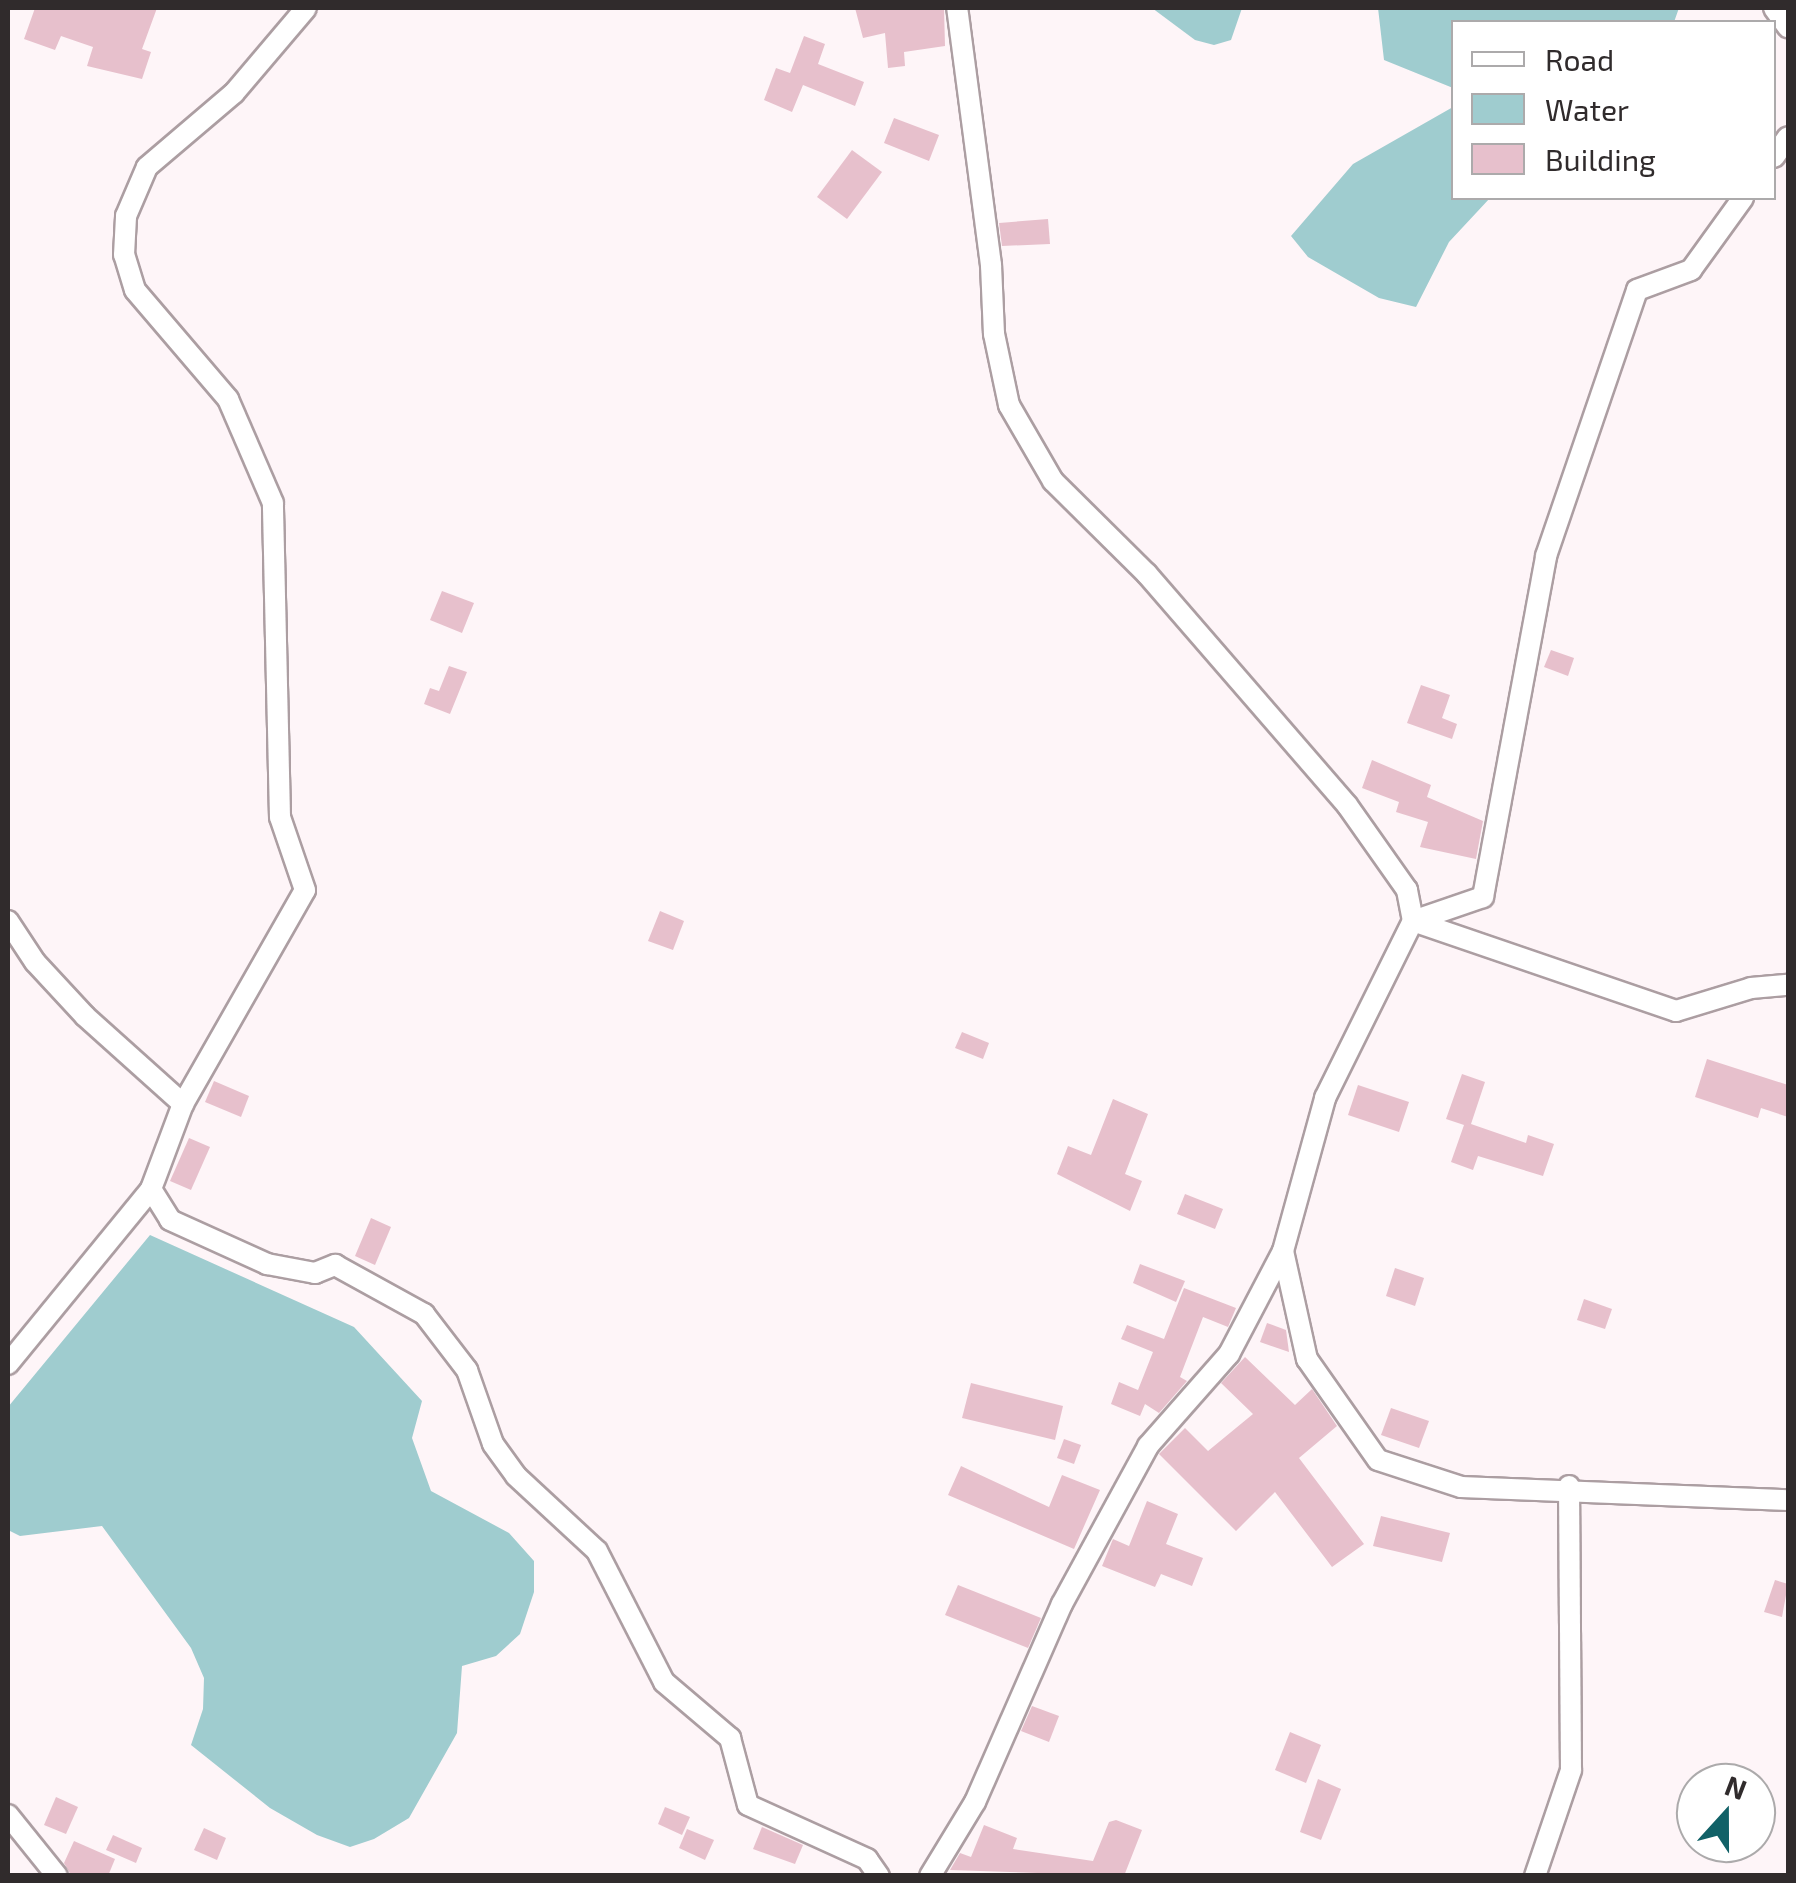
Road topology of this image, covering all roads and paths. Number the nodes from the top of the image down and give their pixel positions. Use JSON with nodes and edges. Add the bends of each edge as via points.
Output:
{"nodes":[{"id":1,"x":306,"y":8,"type":"edge"},
{"id":2,"x":957,"y":8,"type":"edge"},
{"id":3,"x":1774,"y":8,"type":"edge"},
{"id":4,"x":1788,"y":27,"type":"edge"},
{"id":5,"x":1742,"y":200,"type":"edge"},
{"id":6,"x":8,"y":921,"type":"edge"},
{"id":7,"x":1413,"y":921,"type":"junction"},
{"id":8,"x":1788,"y":985,"type":"edge"},
{"id":9,"x":184,"y":1104,"type":"junction"},
{"id":10,"x":151,"y":1190,"type":"junction"},
{"id":11,"x":1283,"y":1251,"type":"junction"},
{"id":12,"x":8,"y":1364,"type":"edge"},
{"id":13,"x":1569,"y":1486,"type":"junction"},
{"id":14,"x":1788,"y":1500,"type":"edge"},
{"id":15,"x":8,"y":1814,"type":"edge"},
{"id":16,"x":58,"y":1876,"type":"edge"},
{"id":17,"x":879,"y":1876,"type":"edge"},
{"id":18,"x":930,"y":1876,"type":"edge"},
{"id":19,"x":1535,"y":1876,"type":"edge"}],
"edges":[{"from":1,"to":9,"type":"street","via":[[234,93],[147,167],[126,216],[124,256],[135,290],[228,399],[273,504],[280,816],[305,890]]},
{"from":2,"to":7,"type":"street","via":[[1008,405],[1054,481],[1147,574],[1347,806],[1407,890]]},
{"from":3,"to":4,"type":"street"},
{"from":5,"to":7,"type":"street","via":[[1691,270],[1637,290],[1546,556],[1483,898]]},
{"from":6,"to":9,"type":"street","via":[[34,962],[85,1016]]},
{"from":7,"to":8,"type":"street","via":[[1676,1011],[1751,988]]},
{"from":7,"to":11,"type":"street","via":[[1325,1098]]},
{"from":9,"to":10,"type":"street"},
{"from":10,"to":12,"type":"street"},
{"from":10,"to":17,"type":"street","via":[[170,1220],[267,1264],[315,1273],[335,1266],[424,1314],[467,1370],[493,1444],[516,1476],[598,1551],[664,1682],[730,1738],[748,1805],[867,1859]]},
{"from":11,"to":13,"type":"street","via":[[1307,1359],[1378,1460],[1461,1487]]},
{"from":11,"to":18,"type":"street","via":[[1229,1354],[1148,1446],[1062,1604],[975,1802]]},
{"from":13,"to":14,"type":"street"},
{"from":13,"to":19,"type":"street","via":[[1572,1770]]},
{"from":15,"to":16,"type":"street"}]}
